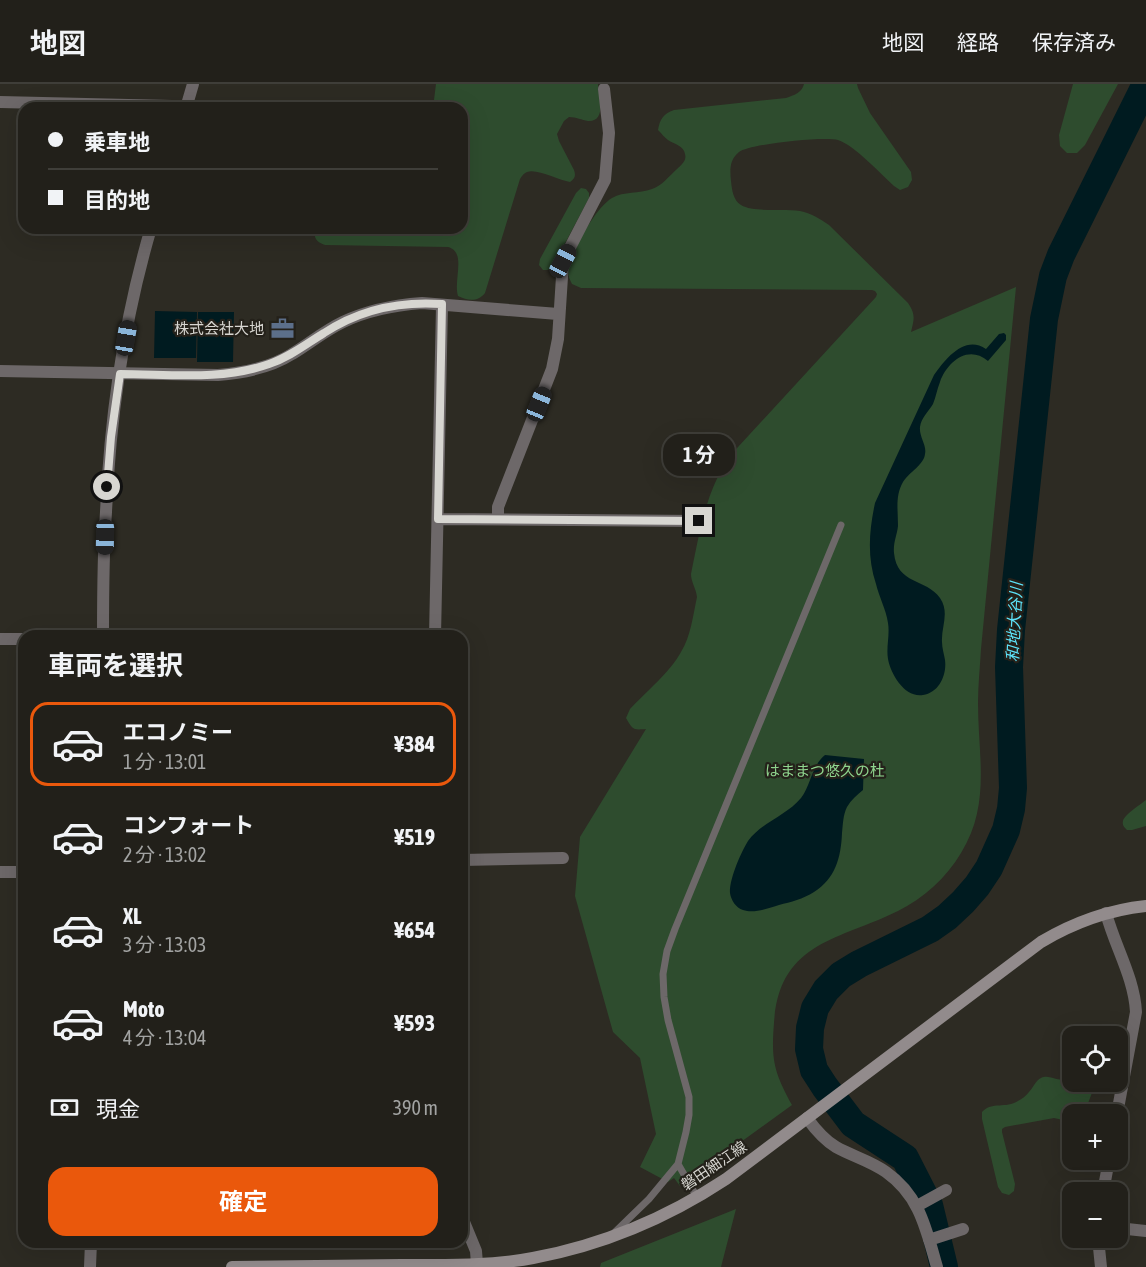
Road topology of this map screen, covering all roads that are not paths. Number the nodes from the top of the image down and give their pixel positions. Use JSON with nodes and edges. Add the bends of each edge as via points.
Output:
{"nodes":[{"id":1,"x":193,"y":84,"type":"edge"},
{"id":2,"x":604,"y":89,"type":"dead end"},
{"id":3,"x":0,"y":102,"type":"edge"},
{"id":4,"x":18,"y":102,"type":"edge"},
{"id":5,"x":188,"y":102,"type":"edge"},
{"id":6,"x":150,"y":234,"type":"edge"},
{"id":7,"x":442,"y":304,"type":"junction"},
{"id":8,"x":558,"y":314,"type":"junction"},
{"id":9,"x":0,"y":371,"type":"edge"},
{"id":10,"x":120,"y":374,"type":"junction"},
{"id":11,"x":438,"y":519,"type":"junction"},
{"id":12,"x":498,"y":519,"type":"junction"},
{"id":13,"x":699,"y":521,"type":"dead end"},
{"id":14,"x":842,"y":525,"type":"dead end"},
{"id":15,"x":103,"y":630,"type":"edge"},
{"id":16,"x":435,"y":630,"type":"edge"},
{"id":17,"x":0,"y":639,"type":"edge"},
{"id":18,"x":18,"y":639,"type":"edge"},
{"id":19,"x":563,"y":858,"type":"dead end"},
{"id":20,"x":468,"y":860,"type":"edge"},
{"id":21,"x":18,"y":872,"type":"edge"},
{"id":22,"x":0,"y":873,"type":"edge"},
{"id":23,"x":1146,"y":906,"type":"edge"},
{"id":24,"x":1107,"y":914,"type":"junction"},
{"id":25,"x":1120,"y":1104,"type":"edge"},
{"id":26,"x":807,"y":1118,"type":"junction"},
{"id":27,"x":678,"y":1164,"type":"junction"},
{"id":28,"x":946,"y":1190,"type":"dead end"},
{"id":29,"x":697,"y":1197,"type":"junction"},
{"id":30,"x":917,"y":1206,"type":"junction"},
{"id":31,"x":963,"y":1229,"type":"dead end"},
{"id":32,"x":1128,"y":1229,"type":"edge"},
{"id":33,"x":1146,"y":1231,"type":"edge"},
{"id":34,"x":468,"y":1232,"type":"edge"},
{"id":35,"x":609,"y":1238,"type":"junction"},
{"id":36,"x":929,"y":1240,"type":"junction"},
{"id":37,"x":91,"y":1248,"type":"edge"},
{"id":38,"x":1099,"y":1248,"type":"edge"},
{"id":39,"x":477,"y":1264,"type":"junction"},
{"id":40,"x":415,"y":1266,"type":"edge"},
{"id":41,"x":90,"y":1267,"type":"edge"},
{"id":42,"x":232,"y":1267,"type":"edge"},
{"id":43,"x":937,"y":1267,"type":"edge"},
{"id":44,"x":1101,"y":1267,"type":"edge"}],
"edges":[{"from":1,"to":5,"type":"street"},
{"from":2,"to":8,"type":"street","via":[[609,133],[605,180],[563,261]]},
{"from":3,"to":4,"type":"street"},
{"from":6,"to":10,"type":"street"},
{"from":7,"to":8,"type":"street"},
{"from":7,"to":10,"type":"street","via":[[402,304],[361,314],[290,356],[236,374]]},
{"from":7,"to":11,"type":"street"},
{"from":8,"to":12,"type":"street","via":[[558,339],[550,376],[498,507]]},
{"from":9,"to":10,"type":"street"},
{"from":10,"to":15,"type":"street","via":[[106,495]]},
{"from":11,"to":12,"type":"street"},
{"from":11,"to":16,"type":"street"},
{"from":12,"to":13,"type":"street"},
{"from":14,"to":27,"type":"lane","via":[[667,951],[664,997],[689,1097]]},
{"from":17,"to":18,"type":"street"},
{"from":19,"to":20,"type":"street"},
{"from":21,"to":22,"type":"street"},
{"from":23,"to":24,"type":"main road","name":"磐田細江線"},
{"from":24,"to":25,"type":"street","via":[[1132,984],[1136,1012]]},
{"from":24,"to":26,"type":"main road","name":"磐田細江線","via":[[1077,923],[1041,942]]},
{"from":26,"to":29,"type":"main road","name":"磐田細江線"},
{"from":26,"to":30,"type":"street","via":[[834,1146],[885,1171],[903,1186]]},
{"from":27,"to":29,"type":"lane"},
{"from":27,"to":35,"type":"lane"},
{"from":28,"to":30,"type":"street"},
{"from":29,"to":35,"type":"main road","name":"磐田細江線"},
{"from":30,"to":36,"type":"street"},
{"from":31,"to":36,"type":"street"},
{"from":32,"to":33,"type":"street"},
{"from":34,"to":39,"type":"street"},
{"from":35,"to":39,"type":"main road","name":"磐田細江線","via":[[541,1256]]},
{"from":36,"to":43,"type":"street"},
{"from":37,"to":41,"type":"street"},
{"from":38,"to":44,"type":"street"},
{"from":39,"to":40,"type":"main road","name":"磐田細江線"},
{"from":40,"to":42,"type":"main road","name":"磐田細江線"}]}
